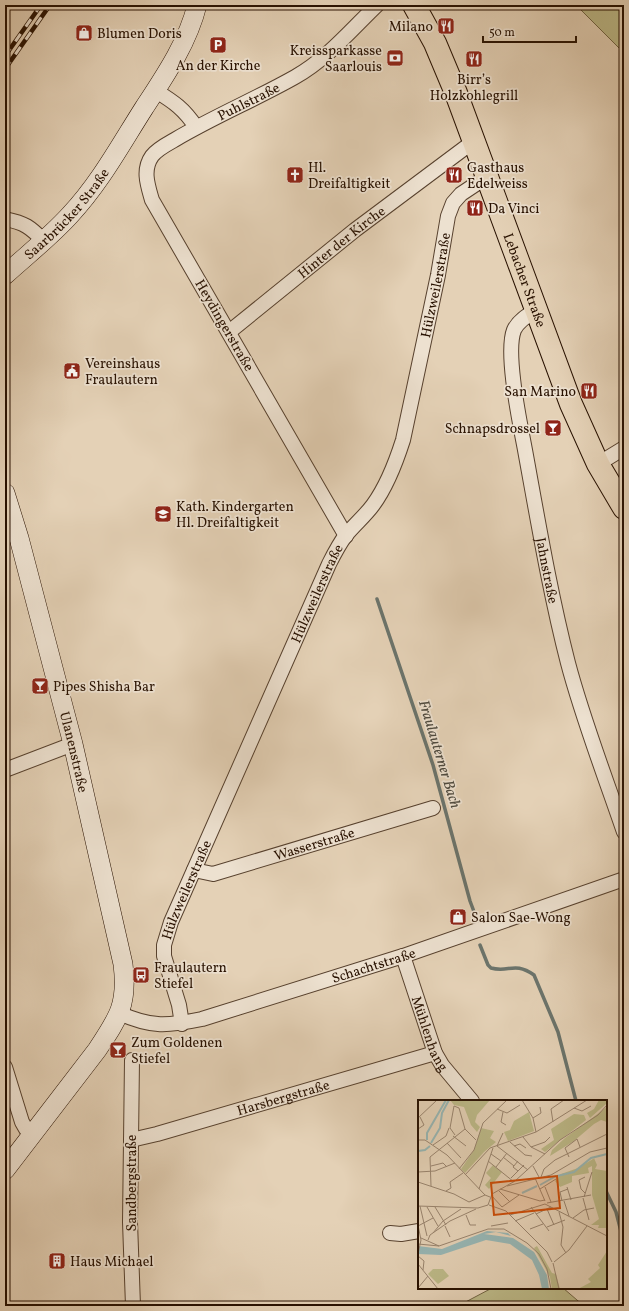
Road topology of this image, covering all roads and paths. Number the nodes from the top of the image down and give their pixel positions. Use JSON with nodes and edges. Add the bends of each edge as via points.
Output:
{"nodes":[{"id":1,"x":197,"y":5,"type":"edge"},
{"id":2,"x":377,"y":5,"type":"edge"},
{"id":3,"x":414,"y":5,"type":"edge"},
{"id":4,"x":156,"y":91,"type":"junction"},
{"id":5,"x":196,"y":127,"type":"junction"},
{"id":6,"x":474,"y":141,"type":"junction"},
{"id":7,"x":488,"y":176,"type":"junction"},
{"id":8,"x":5,"y":219,"type":"edge"},
{"id":9,"x":44,"y":241,"type":"junction"},
{"id":10,"x":5,"y":274,"type":"edge"},
{"id":11,"x":536,"y":310,"type":"junction"},
{"id":12,"x":229,"y":332,"type":"junction"},
{"id":13,"x":624,"y":448,"type":"edge"},
{"id":14,"x":598,"y":464,"type":"junction"},
{"id":15,"x":5,"y":493,"type":"edge"},
{"id":16,"x":624,"y":508,"type":"edge"},
{"id":17,"x":346,"y":536,"type":"junction"},
{"id":18,"x":73,"y":744,"type":"junction"},
{"id":19,"x":5,"y":770,"type":"edge"},
{"id":20,"x":433,"y":808,"type":"dead end"},
{"id":21,"x":624,"y":832,"type":"edge"},
{"id":22,"x":194,"y":870,"type":"junction"},
{"id":23,"x":624,"y":879,"type":"edge"},
{"id":24,"x":403,"y":956,"type":"junction"},
{"id":25,"x":119,"y":1013,"type":"junction"},
{"id":26,"x":182,"y":1024,"type":"junction"},
{"id":27,"x":435,"y":1053,"type":"junction"},
{"id":28,"x":132,"y":1060,"type":"dead end"},
{"id":29,"x":5,"y":1067,"type":"edge"},
{"id":30,"x":471,"y":1100,"type":"edge"},
{"id":31,"x":32,"y":1135,"type":"junction"},
{"id":32,"x":131,"y":1140,"type":"junction"},
{"id":33,"x":5,"y":1170,"type":"edge"},
{"id":34,"x":418,"y":1231,"type":"edge"},
{"id":35,"x":390,"y":1233,"type":"dead end"},
{"id":36,"x":133,"y":1306,"type":"edge"}],
"edges":[{"from":1,"to":4,"type":"street","name":"Saarbrücker Straße","via":[[180,48]]},
{"from":2,"to":5,"type":"street","name":"Puhlstraße","via":[[314,65],[296,77]]},
{"from":3,"to":6,"type":"main road","name":"Lebacher Straße","via":[[435,43]]},
{"from":4,"to":5,"type":"street","via":[[179,106]]},
{"from":4,"to":9,"type":"street","name":"Saarbrücker Straße","via":[[88,194]]},
{"from":5,"to":12,"type":"street","name":"Heydingerstraße","via":[[152,155],[146,181],[152,200]]},
{"from":6,"to":7,"type":"main road","name":"Lebacher Straße"},
{"from":6,"to":12,"type":"street","name":"Hinter der Kirche","via":[[355,230]]},
{"from":7,"to":11,"type":"main road","name":"Lebacher Straße"},
{"from":7,"to":17,"type":"street","name":"Hülzweilerstraße","via":[[461,194],[453,203],[448,216],[438,275],[401,446],[387,482],[374,504]]},
{"from":8,"to":9,"type":"street","via":[[31,228]]},
{"from":9,"to":10,"type":"street","name":"Saarbrücker Straße"},
{"from":11,"to":14,"type":"main road","name":"Lebacher Straße","via":[[571,404]]},
{"from":11,"to":21,"type":"street","name":"Jahnstraße","via":[[523,318],[514,330],[511,346],[522,431],[544,554],[568,662],[579,703]]},
{"from":12,"to":17,"type":"street","name":"Heydingerstraße"},
{"from":13,"to":14,"type":"street"},
{"from":14,"to":16,"type":"main road","name":"Lebacher Straße"},
{"from":15,"to":18,"type":"street","name":"Ulanenstraße"},
{"from":17,"to":22,"type":"street","name":"Hülzweilerstraße","via":[[329,564]]},
{"from":18,"to":19,"type":"street"},
{"from":18,"to":25,"type":"street","name":"Ulanenstraße","via":[[122,964],[125,983]]},
{"from":20,"to":22,"type":"street","name":"Wasserstraße","via":[[213,874]]},
{"from":22,"to":26,"type":"street","name":"Hülzweilerstraße","via":[[171,922],[164,945],[164,956]]},
{"from":23,"to":24,"type":"street","name":"Schachtstraße"},
{"from":24,"to":26,"type":"street","name":"Schachtstraße","via":[[202,1020]]},
{"from":24,"to":27,"type":"street","name":"Mühlenhang"},
{"from":25,"to":26,"type":"street","name":"Schachtstraße","via":[[144,1023]]},
{"from":25,"to":31,"type":"street","via":[[97,1050]]},
{"from":27,"to":30,"type":"street","name":"Mühlenhang"},
{"from":27,"to":32,"type":"street","name":"Harsbergstraße"},
{"from":28,"to":32,"type":"street","name":"Sandbergstraße"},
{"from":29,"to":31,"type":"street","via":[[22,1122]]},
{"from":31,"to":33,"type":"street"},
{"from":32,"to":36,"type":"street","name":"Sandbergstraße"},
{"from":34,"to":35,"type":"street"}]}
